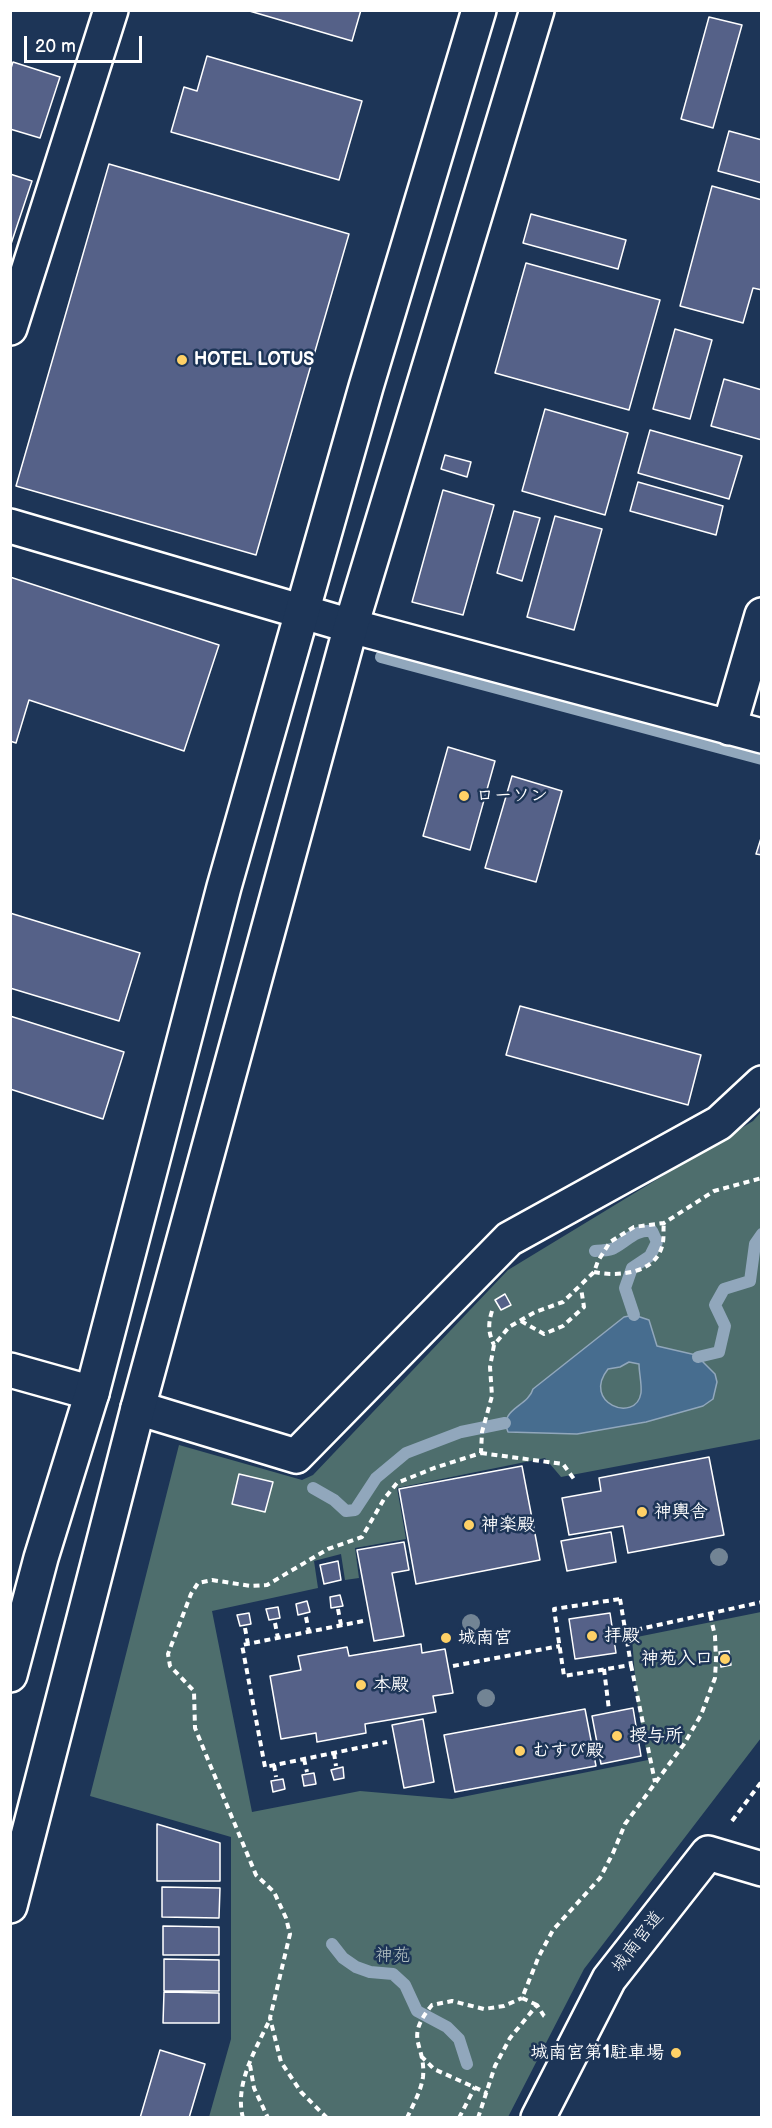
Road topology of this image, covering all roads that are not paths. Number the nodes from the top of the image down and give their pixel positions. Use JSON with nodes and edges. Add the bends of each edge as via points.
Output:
{"nodes":[{"id":1,"x":111,"y":10,"type":"edge"},
{"id":2,"x":479,"y":10,"type":"edge"},
{"id":3,"x":537,"y":10,"type":"edge"},
{"id":4,"x":10,"y":328,"type":"edge"},
{"id":5,"x":10,"y":525,"type":"edge"},
{"id":6,"x":303,"y":612,"type":"junction"},
{"id":7,"x":762,"y":615,"type":"edge"},
{"id":8,"x":351,"y":626,"type":"junction"},
{"id":9,"x":729,"y":728,"type":"junction"},
{"id":10,"x":762,"y":736,"type":"edge"},
{"id":11,"x":762,"y":1083,"type":"edge"},
{"id":12,"x":10,"y":1370,"type":"edge"},
{"id":13,"x":92,"y":1393,"type":"junction"},
{"id":14,"x":138,"y":1408,"type":"junction"},
{"id":15,"x":10,"y":1675,"type":"edge"},
{"id":16,"x":762,"y":1869,"type":"edge"},
{"id":17,"x":10,"y":1906,"type":"edge"},
{"id":18,"x":537,"y":2118,"type":"edge"}],
"edges":[{"from":1,"to":4,"type":"street"},
{"from":2,"to":6,"type":"street"},
{"from":3,"to":8,"type":"street"},
{"from":5,"to":6,"type":"street"},
{"from":6,"to":8,"type":"street"},
{"from":6,"to":13,"type":"street","via":[[224,887]]},
{"from":7,"to":9,"type":"street"},
{"from":8,"to":9,"type":"street"},
{"from":8,"to":14,"type":"street"},
{"from":9,"to":10,"type":"street"},
{"from":11,"to":14,"type":"street","via":[[719,1123],[508,1239],[296,1456]]},
{"from":12,"to":13,"type":"street"},
{"from":13,"to":15,"type":"street"},
{"from":14,"to":17,"type":"street"},
{"from":16,"to":18,"type":"street","name":"城南宮道","via":[[708,1853],[609,1979]]}]}
